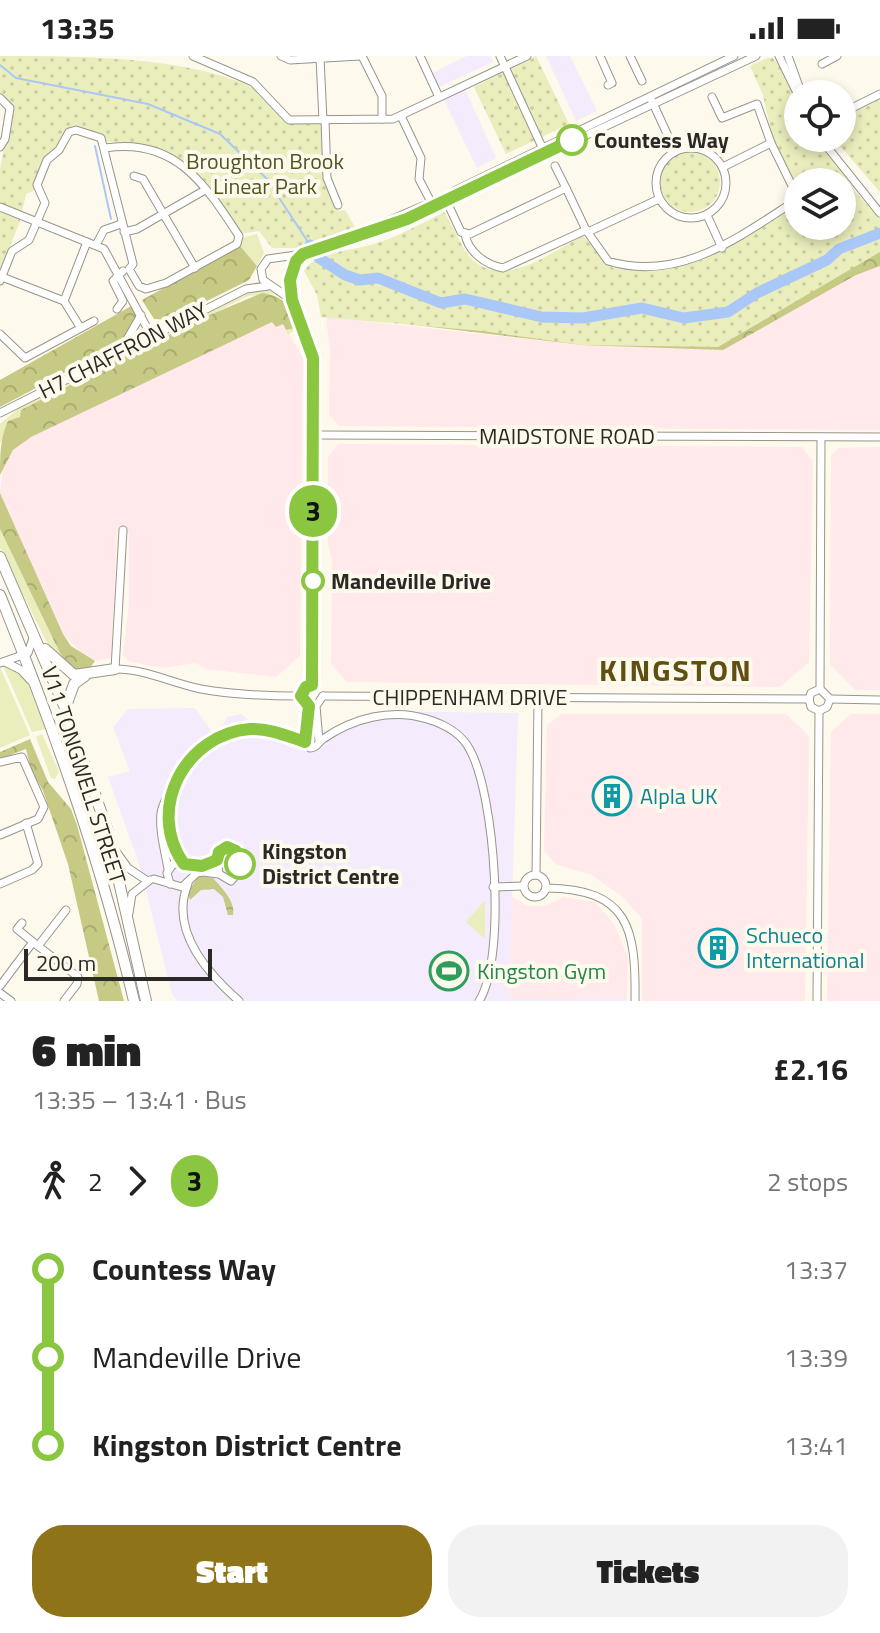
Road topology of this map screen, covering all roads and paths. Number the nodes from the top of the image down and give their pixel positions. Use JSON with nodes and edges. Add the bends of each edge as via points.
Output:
{"nodes":[{"id":1,"x":193,"y":56,"type":"edge"},
{"id":2,"x":281,"y":56,"type":"edge"},
{"id":3,"x":361,"y":56,"type":"edge"},
{"id":4,"x":420,"y":56,"type":"edge"},
{"id":5,"x":500,"y":56,"type":"edge"},
{"id":6,"x":527,"y":56,"type":"edge"},
{"id":7,"x":642,"y":56,"type":"edge"},
{"id":8,"x":734,"y":56,"type":"edge"},
{"id":9,"x":756,"y":56,"type":"edge"},
{"id":10,"x":779,"y":56,"type":"edge"},
{"id":11,"x":788,"y":56,"type":"edge"},
{"id":12,"x":837,"y":56,"type":"edge"},
{"id":13,"x":604,"y":57,"type":"edge"},
{"id":14,"x":320,"y":58,"type":"edge"},
{"id":15,"x":631,"y":58,"type":"edge"},
{"id":16,"x":822,"y":64,"type":"dead end"},
{"id":17,"x":505,"y":66,"type":"junction"},
{"id":18,"x":796,"y":80,"type":"edge"},
{"id":19,"x":799,"y":80,"type":"edge"},
{"id":20,"x":642,"y":81,"type":"dead end"},
{"id":21,"x":608,"y":85,"type":"dead end"},
{"id":22,"x":880,"y":94,"type":"edge"},
{"id":23,"x":439,"y":97,"type":"junction"},
{"id":24,"x":712,"y":97,"type":"dead end"},
{"id":25,"x":0,"y":98,"type":"edge"},
{"id":26,"x":651,"y":99,"type":"junction"},
{"id":27,"x":856,"y":106,"type":"edge"},
{"id":28,"x":401,"y":116,"type":"junction"},
{"id":29,"x":382,"y":119,"type":"junction"},
{"id":30,"x":324,"y":120,"type":"junction"},
{"id":31,"x":771,"y":143,"type":"junction"},
{"id":32,"x":0,"y":147,"type":"edge"},
{"id":33,"x":105,"y":148,"type":"junction"},
{"id":34,"x":543,"y":149,"type":"junction"},
{"id":35,"x":675,"y":151,"type":"junction"},
{"id":36,"x":831,"y":152,"type":"edge"},
{"id":37,"x":555,"y":166,"type":"dead end"},
{"id":38,"x":723,"y":167,"type":"junction"},
{"id":39,"x":134,"y":176,"type":"dead end"},
{"id":40,"x":339,"y":184,"type":"dead end"},
{"id":41,"x":330,"y":188,"type":"junction"},
{"id":42,"x":566,"y":188,"type":"junction"},
{"id":43,"x":205,"y":190,"type":"junction"},
{"id":44,"x":659,"y":199,"type":"junction"},
{"id":45,"x":446,"y":200,"type":"junction"},
{"id":46,"x":432,"y":204,"type":"junction"},
{"id":47,"x":338,"y":205,"type":"dead end"},
{"id":48,"x":0,"y":207,"type":"edge"},
{"id":49,"x":880,"y":213,"type":"edge"},
{"id":50,"x":164,"y":215,"type":"junction"},
{"id":51,"x":707,"y":215,"type":"junction"},
{"id":52,"x":38,"y":221,"type":"junction"},
{"id":53,"x":123,"y":228,"type":"junction"},
{"id":54,"x":588,"y":230,"type":"junction"},
{"id":55,"x":465,"y":234,"type":"junction"},
{"id":56,"x":87,"y":242,"type":"junction"},
{"id":57,"x":96,"y":245,"type":"junction"},
{"id":58,"x":722,"y":248,"type":"junction"},
{"id":59,"x":303,"y":254,"type":"junction"},
{"id":60,"x":281,"y":257,"type":"junction"},
{"id":61,"x":195,"y":268,"type":"junction"},
{"id":62,"x":129,"y":269,"type":"junction"},
{"id":63,"x":292,"y":269,"type":"junction"},
{"id":64,"x":120,"y":273,"type":"junction"},
{"id":65,"x":261,"y":273,"type":"junction"},
{"id":66,"x":1,"y":279,"type":"edge"},
{"id":67,"x":290,"y":280,"type":"junction"},
{"id":68,"x":272,"y":287,"type":"junction"},
{"id":69,"x":246,"y":289,"type":"junction"},
{"id":70,"x":292,"y":300,"type":"junction"},
{"id":71,"x":64,"y":301,"type":"junction"},
{"id":72,"x":117,"y":309,"type":"dead end"},
{"id":73,"x":141,"y":315,"type":"junction"},
{"id":74,"x":94,"y":321,"type":"dead end"},
{"id":75,"x":80,"y":327,"type":"junction"},
{"id":76,"x":0,"y":334,"type":"edge"},
{"id":77,"x":151,"y":335,"type":"junction"},
{"id":78,"x":120,"y":350,"type":"junction"},
{"id":79,"x":0,"y":413,"type":"edge"},
{"id":80,"x":314,"y":435,"type":"junction"},
{"id":81,"x":821,"y":437,"type":"junction"},
{"id":82,"x":880,"y":437,"type":"edge"},
{"id":83,"x":123,"y":530,"type":"dead end"},
{"id":84,"x":0,"y":557,"type":"edge"},
{"id":85,"x":0,"y":595,"type":"edge"},
{"id":86,"x":36,"y":636,"type":"junction"},
{"id":87,"x":17,"y":637,"type":"junction"},
{"id":88,"x":23,"y":654,"type":"junction"},
{"id":89,"x":2,"y":662,"type":"edge"},
{"id":90,"x":115,"y":669,"type":"junction"},
{"id":91,"x":85,"y":676,"type":"junction"},
{"id":92,"x":312,"y":685,"type":"junction"},
{"id":93,"x":820,"y":689,"type":"junction"},
{"id":94,"x":40,"y":695,"type":"junction"},
{"id":95,"x":301,"y":696,"type":"junction"},
{"id":96,"x":323,"y":696,"type":"junction"},
{"id":97,"x":538,"y":697,"type":"junction"},
{"id":98,"x":809,"y":699,"type":"junction"},
{"id":99,"x":830,"y":699,"type":"junction"},
{"id":100,"x":880,"y":700,"type":"edge"},
{"id":101,"x":312,"y":706,"type":"junction"},
{"id":102,"x":66,"y":710,"type":"junction"},
{"id":103,"x":819,"y":711,"type":"junction"},
{"id":104,"x":312,"y":738,"type":"junction"},
{"id":105,"x":0,"y":762,"type":"edge"},
{"id":106,"x":169,"y":795,"type":"junction"},
{"id":107,"x":26,"y":823,"type":"junction"},
{"id":108,"x":107,"y":829,"type":"junction"},
{"id":109,"x":0,"y":835,"type":"edge"},
{"id":110,"x":217,"y":860,"type":"junction"},
{"id":111,"x":185,"y":865,"type":"junction"},
{"id":112,"x":167,"y":871,"type":"junction"},
{"id":113,"x":219,"y":874,"type":"junction"},
{"id":114,"x":536,"y":875,"type":"junction"},
{"id":115,"x":150,"y":880,"type":"junction"},
{"id":116,"x":189,"y":881,"type":"junction"},
{"id":117,"x":0,"y":884,"type":"edge"},
{"id":118,"x":172,"y":885,"type":"junction"},
{"id":119,"x":523,"y":886,"type":"junction"},
{"id":120,"x":493,"y":887,"type":"junction"},
{"id":121,"x":546,"y":888,"type":"junction"},
{"id":122,"x":183,"y":900,"type":"junction"},
{"id":123,"x":66,"y":910,"type":"dead end"},
{"id":124,"x":129,"y":915,"type":"junction"},
{"id":125,"x":17,"y":929,"type":"dead end"},
{"id":126,"x":36,"y":944,"type":"junction"},
{"id":127,"x":0,"y":986,"type":"edge"},
{"id":128,"x":0,"y":993,"type":"edge"},
{"id":129,"x":11,"y":1001,"type":"edge"},
{"id":130,"x":64,"y":1001,"type":"edge"},
{"id":131,"x":134,"y":1001,"type":"edge"},
{"id":132,"x":146,"y":1001,"type":"edge"},
{"id":133,"x":239,"y":1001,"type":"edge"},
{"id":134,"x":479,"y":1001,"type":"edge"},
{"id":135,"x":635,"y":1001,"type":"edge"},
{"id":136,"x":817,"y":1001,"type":"edge"}],
"edges":[{"from":1,"to":30,"type":"street","via":[[253,82],[289,120]]},
{"from":2,"to":14,"type":"street"},
{"from":3,"to":14,"type":"street"},
{"from":3,"to":29,"type":"street","via":[[382,96]]},
{"from":4,"to":23,"type":"street"},
{"from":5,"to":17,"type":"street"},
{"from":6,"to":17,"type":"street"},
{"from":7,"to":15,"type":"street"},
{"from":8,"to":26,"type":"street"},
{"from":9,"to":26,"type":"street"},
{"from":10,"to":18,"type":"street"},
{"from":11,"to":19,"type":"street"},
{"from":12,"to":16,"type":"street"},
{"from":13,"to":21,"type":"street","via":[[612,83]]},
{"from":14,"to":30,"type":"street"},
{"from":15,"to":20,"type":"street"},
{"from":17,"to":23,"type":"street"},
{"from":17,"to":34,"type":"street"},
{"from":22,"to":27,"type":"street"},
{"from":23,"to":28,"type":"street"},
{"from":24,"to":31,"type":"street","via":[[722,118],[757,104]]},
{"from":25,"to":32,"type":"street","via":[[10,108]]},
{"from":26,"to":34,"type":"street"},
{"from":26,"to":35,"type":"street"},
{"from":28,"to":29,"type":"street"},
{"from":28,"to":46,"type":"street","via":[[421,158],[419,179]]},
{"from":29,"to":30,"type":"street"},
{"from":30,"to":41,"type":"street"},
{"from":31,"to":38,"type":"street"},
{"from":31,"to":58,"type":"street","via":[[795,201]]},
{"from":33,"to":43,"type":"street","via":[[128,144],[167,155],[189,168]]},
{"from":33,"to":52,"type":"street","via":[[101,138],[69,132],[37,185],[45,203]]},
{"from":33,"to":53,"type":"street"},
{"from":34,"to":45,"type":"street"},
{"from":34,"to":46,"type":"street"},
{"from":35,"to":38,"type":"street","via":[[705,150]]},
{"from":35,"to":44,"type":"street","via":[[658,169]]},
{"from":36,"to":49,"type":"street"},
{"from":37,"to":42,"type":"street"},
{"from":38,"to":51,"type":"street","via":[[724,197]]},
{"from":39,"to":50,"type":"street","via":[[143,179]]},
{"from":40,"to":41,"type":"street"},
{"from":41,"to":47,"type":"street"},
{"from":42,"to":54,"type":"street"},
{"from":42,"to":55,"type":"street"},
{"from":43,"to":50,"type":"street"},
{"from":43,"to":61,"type":"street","via":[[239,236],[231,251]]},
{"from":44,"to":51,"type":"street","via":[[680,217]]},
{"from":44,"to":54,"type":"street"},
{"from":45,"to":46,"type":"street"},
{"from":45,"to":55,"type":"street"},
{"from":46,"to":59,"type":"street"},
{"from":48,"to":52,"type":"street"},
{"from":50,"to":53,"type":"street"},
{"from":50,"to":61,"type":"street"},
{"from":51,"to":58,"type":"street"},
{"from":52,"to":56,"type":"street"},
{"from":52,"to":66,"type":"street","via":[[29,240],[12,251]]},
{"from":53,"to":57,"type":"street","via":[[104,230]]},
{"from":53,"to":62,"type":"street","via":[[133,264]]},
{"from":54,"to":55,"type":"street","via":[[503,268],[478,256]]},
{"from":54,"to":58,"type":"street","via":[[604,257],[618,264],[679,263]]},
{"from":56,"to":57,"type":"street"},
{"from":56,"to":71,"type":"street"},
{"from":57,"to":64,"type":"street"},
{"from":59,"to":60,"type":"street"},
{"from":59,"to":63,"type":"street"},
{"from":60,"to":63,"type":"street"},
{"from":60,"to":65,"type":"street","via":[[265,261]]},
{"from":61,"to":62,"type":"street","via":[[146,289]]},
{"from":62,"to":64,"type":"street"},
{"from":63,"to":67,"type":"street"},
{"from":64,"to":72,"type":"street","via":[[113,281],[123,301]]},
{"from":64,"to":73,"type":"street"},
{"from":65,"to":68,"type":"street"},
{"from":65,"to":69,"type":"street","name":"H7 CHAFFRON WAY"},
{"from":66,"to":71,"type":"street"},
{"from":67,"to":68,"type":"street"},
{"from":67,"to":70,"type":"street"},
{"from":68,"to":69,"type":"street","name":"H7 CHAFFRON WAY"},
{"from":68,"to":70,"type":"street"},
{"from":69,"to":77,"type":"street","name":"H7 CHAFFRON WAY"},
{"from":70,"to":80,"type":"street","via":[[313,358]]},
{"from":71,"to":75,"type":"street"},
{"from":73,"to":77,"type":"street"},
{"from":73,"to":78,"type":"street"},
{"from":74,"to":75,"type":"street"},
{"from":75,"to":76,"type":"street","via":[[25,358]]},
{"from":77,"to":78,"type":"street","name":"H7 CHAFFRON WAY"},
{"from":78,"to":79,"type":"street","name":"H7 CHAFFRON WAY"},
{"from":80,"to":81,"type":"street","name":"MAIDSTONE ROAD"},
{"from":80,"to":92,"type":"street"},
{"from":81,"to":82,"type":"street","name":"MAIDSTONE ROAD"},
{"from":81,"to":93,"type":"street"},
{"from":83,"to":90,"type":"street"},
{"from":84,"to":86,"type":"highway","name":"V11 TONGWELL STREET"},
{"from":85,"to":87,"type":"highway","name":"V11 TONGWELL STREET"},
{"from":86,"to":88,"type":"street","via":[[31,650]]},
{"from":86,"to":91,"type":"highway","via":[[64,670]]},
{"from":86,"to":102,"type":"highway","name":"V11 TONGWELL STREET"},
{"from":87,"to":88,"type":"highway","name":"V11 TONGWELL STREET"},
{"from":87,"to":89,"type":"street","via":[[14,650]]},
{"from":88,"to":89,"type":"street"},
{"from":88,"to":94,"type":"highway","name":"V11 TONGWELL STREET"},
{"from":89,"to":94,"type":"street","via":[[21,670]]},
{"from":90,"to":91,"type":"highway"},
{"from":90,"to":95,"type":"street","via":[[224,693]]},
{"from":91,"to":102,"type":"highway","via":[[68,695]]},
{"from":92,"to":95,"type":"street"},
{"from":92,"to":96,"type":"street"},
{"from":93,"to":98,"type":"street"},
{"from":93,"to":99,"type":"street"},
{"from":94,"to":131,"type":"highway","name":"V11 TONGWELL STREET","via":[[99,864]]},
{"from":95,"to":101,"type":"street"},
{"from":96,"to":97,"type":"street","name":"CHIPPENHAM DRIVE"},
{"from":96,"to":101,"type":"street"},
{"from":97,"to":98,"type":"street","name":"CHIPPENHAM DRIVE"},
{"from":97,"to":114,"type":"street"},
{"from":98,"to":103,"type":"street"},
{"from":99,"to":100,"type":"street"},
{"from":99,"to":103,"type":"street"},
{"from":101,"to":104,"type":"street"},
{"from":102,"to":108,"type":"highway","name":"V11 TONGWELL STREET"},
{"from":103,"to":136,"type":"street"},
{"from":104,"to":106,"type":"street","via":[[258,729],[221,736],[189,760]]},
{"from":104,"to":120,"type":"street","via":[[393,713],[426,719],[456,733],[470,749],[484,793]]},
{"from":105,"to":107,"type":"street","via":[[22,757],[44,807],[42,816]]},
{"from":106,"to":111,"type":"street","via":[[170,831]]},
{"from":106,"to":112,"type":"street","via":[[161,810]]},
{"from":107,"to":109,"type":"street"},
{"from":107,"to":117,"type":"street","via":[[38,864]]},
{"from":108,"to":115,"type":"street","via":[[121,860]]},
{"from":108,"to":124,"type":"highway","name":"V11 TONGWELL STREET"},
{"from":110,"to":111,"type":"street"},
{"from":110,"to":113,"type":"street"},
{"from":110,"to":113,"type":"street","via":[[222,848],[232,848],[240,864],[231,881]]},
{"from":111,"to":112,"type":"street","via":[[173,864]]},
{"from":111,"to":116,"type":"street"},
{"from":112,"to":115,"type":"street"},
{"from":112,"to":118,"type":"street"},
{"from":113,"to":116,"type":"street","via":[[197,873]]},
{"from":114,"to":119,"type":"street"},
{"from":114,"to":121,"type":"street"},
{"from":115,"to":118,"type":"street"},
{"from":115,"to":124,"type":"street","via":[[132,894]]},
{"from":116,"to":118,"type":"street"},
{"from":116,"to":122,"type":"street"},
{"from":118,"to":122,"type":"street"},
{"from":119,"to":120,"type":"street"},
{"from":119,"to":121,"type":"street","via":[[532,898]]},
{"from":120,"to":134,"type":"street","via":[[493,969]]},
{"from":121,"to":135,"type":"street","via":[[594,893],[620,915],[634,948]]},
{"from":122,"to":133,"type":"street","via":[[197,956]]},
{"from":123,"to":126,"type":"street"},
{"from":124,"to":132,"type":"highway","name":"V11 TONGWELL STREET"},
{"from":125,"to":126,"type":"street"},
{"from":126,"to":127,"type":"street"},
{"from":126,"to":130,"type":"street","via":[[78,977]]},
{"from":128,"to":129,"type":"street"}]}
